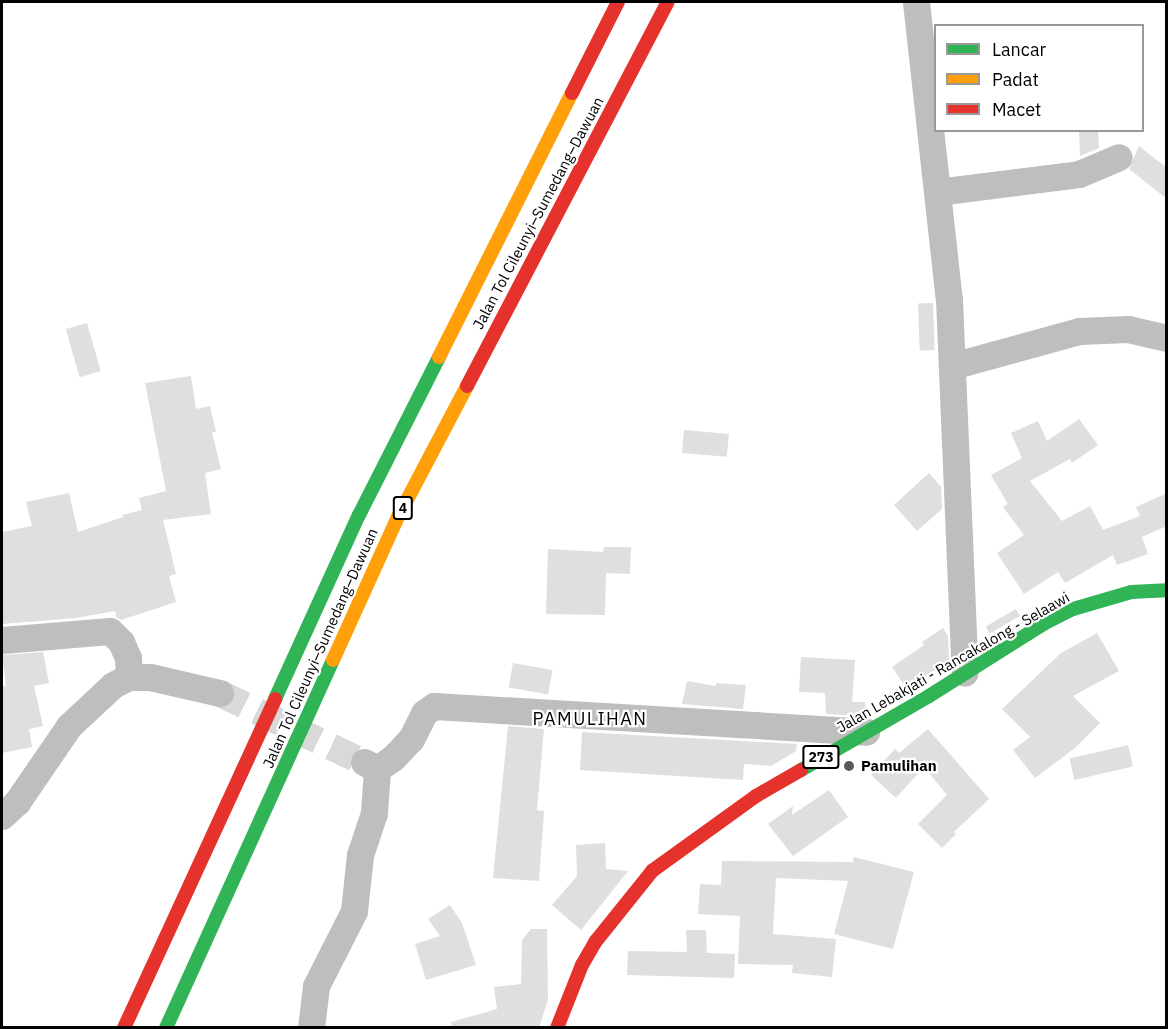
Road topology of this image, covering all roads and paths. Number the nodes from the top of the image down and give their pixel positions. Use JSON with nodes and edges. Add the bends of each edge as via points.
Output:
{"nodes":[{"id":1,"x":618,"y":2,"type":"edge"},
{"id":2,"x":668,"y":2,"type":"edge"},
{"id":3,"x":916,"y":2,"type":"edge"},
{"id":4,"x":1119,"y":157,"type":"dead end"},
{"id":5,"x":937,"y":192,"type":"junction"},
{"id":6,"x":1167,"y":338,"type":"edge"},
{"id":7,"x":951,"y":366,"type":"junction"},
{"id":8,"x":1167,"y":590,"type":"edge"},
{"id":9,"x":2,"y":640,"type":"edge"},
{"id":10,"x":965,"y":674,"type":"junction"},
{"id":11,"x":129,"y":678,"type":"junction"},
{"id":12,"x":220,"y":693,"type":"tunnel mouth"},
{"id":13,"x":866,"y":732,"type":"junction"},
{"id":14,"x":2,"y":816,"type":"edge"},
{"id":15,"x":124,"y":1028,"type":"edge"},
{"id":16,"x":166,"y":1028,"type":"edge"},
{"id":17,"x":310,"y":1028,"type":"edge"},
{"id":18,"x":556,"y":1028,"type":"edge"}],
"edges":[{"from":1,"to":15,"type":"main road","name":"Jalan Tol Cileunyi–Sumedang–Dawuan","number":"4","via":[[359,515]]},
{"from":2,"to":16,"type":"main road","name":"Jalan Tol Cileunyi–Sumedang–Dawuan","number":"4","via":[[398,517]]},
{"from":3,"to":5,"type":"street"},
{"from":4,"to":5,"type":"street","via":[[1079,174]]},
{"from":5,"to":7,"type":"street","via":[[949,299]]},
{"from":6,"to":7,"type":"street","via":[[1128,328],[1079,332]]},
{"from":7,"to":10,"type":"street"},
{"from":8,"to":10,"type":"main road","name":"Jalan Lebakjati - Rancakalong - Selaawi","number":"273","via":[[1131,592],[1073,609]]},
{"from":9,"to":11,"type":"street","via":[[110,632],[121,642],[128,658]]},
{"from":10,"to":13,"type":"main road","name":"Jalan Lebakjati - Rancakalong - Selaawi","number":"273"},
{"from":11,"to":12,"type":"street","via":[[150,678]]},
{"from":11,"to":14,"type":"street","via":[[113,685],[69,726],[17,802]]},
{"from":13,"to":17,"type":"street","via":[[434,706],[424,713],[411,739],[393,758],[370,765],[374,813],[360,855],[354,911],[316,986]]},
{"from":13,"to":18,"type":"main road","name":"Jalan Lebakjati - Rancakalong - Selaawi","number":"273","via":[[756,796],[652,871],[596,941]]}]}
